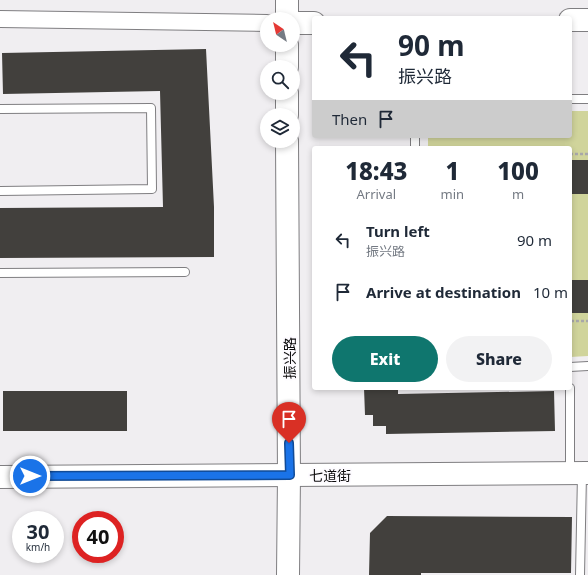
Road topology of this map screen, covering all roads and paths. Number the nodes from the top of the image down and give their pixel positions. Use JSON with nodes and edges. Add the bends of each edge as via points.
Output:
{"nodes":[{"id":1,"x":287,"y":0,"type":"edge"},
{"id":2,"x":287,"y":12,"type":"edge"},
{"id":3,"x":0,"y":19,"type":"edge"},
{"id":4,"x":572,"y":20,"type":"edge"},
{"id":5,"x":588,"y":20,"type":"edge"},
{"id":6,"x":260,"y":23,"type":"edge"},
{"id":7,"x":300,"y":23,"type":"edge"},
{"id":8,"x":312,"y":23,"type":"edge"},
{"id":9,"x":572,"y":99,"type":"edge"},
{"id":10,"x":588,"y":99,"type":"edge"},
{"id":11,"x":0,"y":109,"type":"edge"},
{"id":12,"x":287,"y":148,"type":"edge"},
{"id":13,"x":572,"y":154,"type":"edge"},
{"id":14,"x":588,"y":154,"type":"edge"},
{"id":15,"x":0,"y":191,"type":"edge"},
{"id":16,"x":185,"y":272,"type":"dead end"},
{"id":17,"x":0,"y":273,"type":"edge"},
{"id":18,"x":572,"y":321,"type":"edge"},
{"id":19,"x":588,"y":321,"type":"edge"},
{"id":20,"x":588,"y":366,"type":"edge"},
{"id":21,"x":572,"y":367,"type":"edge"},
{"id":22,"x":570,"y":390,"type":"edge"},
{"id":23,"x":580,"y":473,"type":"edge"},
{"id":24,"x":290,"y":475,"type":"junction"},
{"id":25,"x":0,"y":477,"type":"edge"},
{"id":26,"x":288,"y":575,"type":"edge"},
{"id":27,"x":580,"y":575,"type":"edge"}],
"edges":[{"from":1,"to":2,"type":"street"},
{"from":3,"to":6,"type":"street"},
{"from":4,"to":5,"type":"street"},
{"from":7,"to":8,"type":"street"},
{"from":9,"to":10,"type":"lane"},
{"from":11,"to":15,"type":"lane","via":[[151,108],[152,189]]},
{"from":12,"to":24,"type":"street","name":"振兴路"},
{"from":13,"to":14,"type":"path"},
{"from":16,"to":17,"type":"lane"},
{"from":18,"to":19,"type":"path"},
{"from":20,"to":21,"type":"lane"},
{"from":22,"to":23,"type":"lane"},
{"from":23,"to":24,"type":"street","name":"七道街"},
{"from":23,"to":27,"type":"lane"},
{"from":24,"to":25,"type":"street","name":"七道街"},
{"from":24,"to":26,"type":"street","name":"振兴路"}]}
